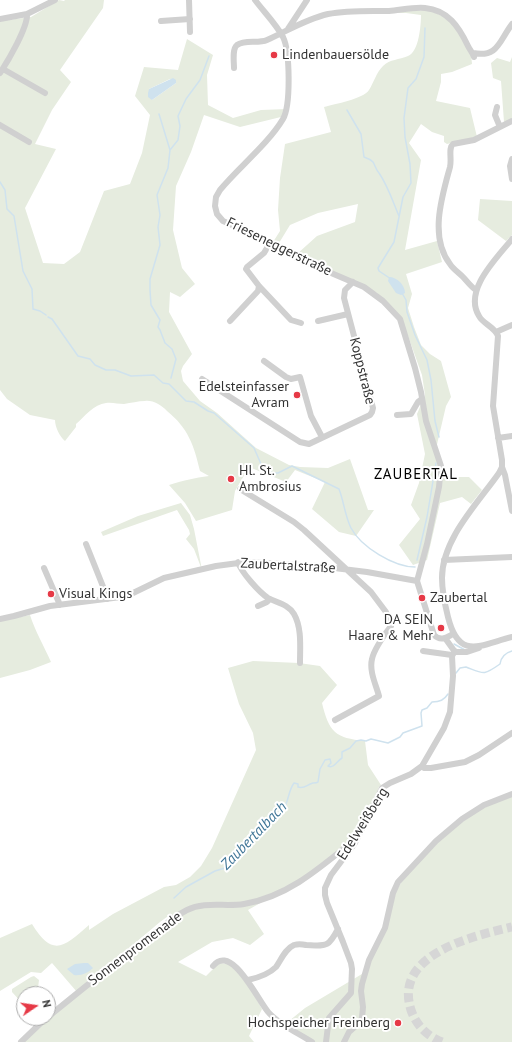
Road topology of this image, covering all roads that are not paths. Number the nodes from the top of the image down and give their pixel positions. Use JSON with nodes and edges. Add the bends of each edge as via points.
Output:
{"nodes":[{"id":1,"x":55,"y":0,"type":"edge"},
{"id":2,"x":189,"y":0,"type":"edge"},
{"id":3,"x":255,"y":0,"type":"edge"},
{"id":4,"x":307,"y":0,"type":"edge"},
{"id":5,"x":27,"y":14,"type":"junction"},
{"id":6,"x":190,"y":18,"type":"junction"},
{"id":7,"x":0,"y":19,"type":"edge"},
{"id":8,"x":161,"y":21,"type":"dead end"},
{"id":9,"x":512,"y":24,"type":"edge"},
{"id":10,"x":288,"y":29,"type":"junction"},
{"id":11,"x":190,"y":32,"type":"dead end"},
{"id":12,"x":280,"y":33,"type":"junction"},
{"id":13,"x":234,"y":68,"type":"dead end"},
{"id":14,"x":1,"y":71,"type":"edge"},
{"id":15,"x":45,"y":93,"type":"dead end"},
{"id":16,"x":496,"y":110,"type":"dead end"},
{"id":17,"x":512,"y":122,"type":"edge"},
{"id":18,"x":0,"y":125,"type":"edge"},
{"id":19,"x":500,"y":127,"type":"junction"},
{"id":20,"x":29,"y":142,"type":"dead end"},
{"id":21,"x":512,"y":158,"type":"edge"},
{"id":22,"x":512,"y":179,"type":"edge"},
{"id":23,"x":512,"y":239,"type":"edge"},
{"id":24,"x":270,"y":244,"type":"junction"},
{"id":25,"x":353,"y":282,"type":"junction"},
{"id":26,"x":259,"y":286,"type":"junction"},
{"id":27,"x":476,"y":290,"type":"junction"},
{"id":28,"x":348,"y":314,"type":"junction"},
{"id":29,"x":230,"y":321,"type":"dead end"},
{"id":30,"x":318,"y":321,"type":"dead end"},
{"id":31,"x":301,"y":323,"type":"dead end"},
{"id":32,"x":512,"y":325,"type":"edge"},
{"id":33,"x":496,"y":332,"type":"junction"},
{"id":34,"x":264,"y":361,"type":"dead end"},
{"id":35,"x":202,"y":379,"type":"dead end"},
{"id":36,"x":422,"y":399,"type":"junction"},
{"id":37,"x":397,"y":415,"type":"dead end"},
{"id":38,"x":512,"y":436,"type":"edge"},
{"id":39,"x":322,"y":437,"type":"junction"},
{"id":40,"x":498,"y":438,"type":"junction"},
{"id":41,"x":502,"y":467,"type":"junction"},
{"id":42,"x":240,"y":489,"type":"dead end"},
{"id":43,"x":512,"y":511,"type":"edge"},
{"id":44,"x":86,"y":544,"type":"dead end"},
{"id":45,"x":512,"y":557,"type":"edge"},
{"id":46,"x":444,"y":560,"type":"junction"},
{"id":47,"x":238,"y":562,"type":"junction"},
{"id":48,"x":44,"y":568,"type":"dead end"},
{"id":49,"x":348,"y":570,"type":"junction"},
{"id":50,"x":417,"y":581,"type":"junction"},
{"id":51,"x":108,"y":599,"type":"junction"},
{"id":52,"x":270,"y":599,"type":"junction"},
{"id":53,"x":60,"y":605,"type":"junction"},
{"id":54,"x":258,"y":606,"type":"dead end"},
{"id":55,"x":0,"y":619,"type":"edge"},
{"id":56,"x":453,"y":634,"type":"junction"},
{"id":57,"x":512,"y":637,"type":"edge"},
{"id":58,"x":445,"y":638,"type":"junction"},
{"id":59,"x":480,"y":647,"type":"junction"},
{"id":60,"x":424,"y":651,"type":"dead end"},
{"id":61,"x":453,"y":653,"type":"junction"},
{"id":62,"x":300,"y":663,"type":"dead end"},
{"id":63,"x":335,"y":720,"type":"dead end"},
{"id":64,"x":512,"y":733,"type":"edge"},
{"id":65,"x":422,"y":766,"type":"junction"},
{"id":66,"x":512,"y":794,"type":"edge"},
{"id":67,"x":356,"y":839,"type":"junction"},
{"id":68,"x":338,"y":929,"type":"junction"},
{"id":69,"x":213,"y":966,"type":"dead end"},
{"id":70,"x":248,"y":980,"type":"junction"},
{"id":71,"x":56,"y":1010,"type":"edge"},
{"id":72,"x":38,"y":1026,"type":"edge"},
{"id":73,"x":22,"y":1042,"type":"edge"},
{"id":74,"x":312,"y":1042,"type":"edge"},
{"id":75,"x":326,"y":1042,"type":"edge"},
{"id":76,"x":344,"y":1042,"type":"edge"}],
"edges":[{"from":1,"to":5,"type":"street"},
{"from":2,"to":6,"type":"street"},
{"from":3,"to":12,"type":"street","name":"Frieseneggerstraße"},
{"from":4,"to":10,"type":"street"},
{"from":5,"to":7,"type":"street"},
{"from":5,"to":14,"type":"street","via":[[25,25]]},
{"from":6,"to":8,"type":"street"},
{"from":6,"to":11,"type":"street"},
{"from":9,"to":10,"type":"street","via":[[494,50],[487,54],[473,55],[452,20],[441,12],[426,8],[328,14]]},
{"from":10,"to":12,"type":"street"},
{"from":12,"to":13,"type":"street","via":[[262,42],[244,42],[236,45]]},
{"from":12,"to":24,"type":"street","name":"Frieseneggerstraße","via":[[288,59],[288,101],[285,116],[220,190],[215,203],[217,214],[223,221]]},
{"from":14,"to":15,"type":"street"},
{"from":16,"to":19,"type":"street","via":[[496,121]]},
{"from":17,"to":19,"type":"street"},
{"from":18,"to":20,"type":"street"},
{"from":19,"to":27,"type":"street","via":[[474,140],[456,142],[451,146],[451,162],[439,217],[439,234],[444,255],[450,265]]},
{"from":21,"to":22,"type":"street"},
{"from":23,"to":27,"type":"street"},
{"from":24,"to":25,"type":"street","name":"Frieseneggerstraße"},
{"from":24,"to":26,"type":"street","via":[[264,253],[246,268]]},
{"from":25,"to":28,"type":"street","name":"Koppstraße","via":[[347,286],[344,295]]},
{"from":25,"to":36,"type":"street","name":"Frieseneggerstraße","via":[[377,295],[398,317]]},
{"from":26,"to":29,"type":"street","via":[[258,291]]},
{"from":26,"to":31,"type":"street","via":[[291,320]]},
{"from":27,"to":33,"type":"street","via":[[474,301],[478,315]]},
{"from":28,"to":30,"type":"street"},
{"from":28,"to":39,"type":"street","name":"Koppstraße","via":[[373,408],[366,417]]},
{"from":32,"to":33,"type":"street"},
{"from":33,"to":40,"type":"street","via":[[498,338],[493,406]]},
{"from":34,"to":39,"type":"street","via":[[286,377],[300,377],[311,416]]},
{"from":35,"to":39,"type":"street","name":"Koppstraße","via":[[300,442],[309,444]]},
{"from":36,"to":37,"type":"street","via":[[411,414]]},
{"from":36,"to":50,"type":"street","name":"Frieseneggerstraße","via":[[426,421],[439,459],[440,473],[427,544]]},
{"from":38,"to":40,"type":"street"},
{"from":40,"to":41,"type":"street"},
{"from":41,"to":43,"type":"street"},
{"from":41,"to":46,"type":"street","via":[[458,530]]},
{"from":42,"to":49,"type":"street","via":[[299,525]]},
{"from":44,"to":51,"type":"street"},
{"from":45,"to":46,"type":"street"},
{"from":46,"to":56,"type":"street","via":[[442,585]]},
{"from":47,"to":49,"type":"street","name":"Zaubertalstraße","via":[[310,565]]},
{"from":47,"to":51,"type":"street","name":"Zaubertalstraße","via":[[164,578],[131,594]]},
{"from":47,"to":52,"type":"street","via":[[241,570]]},
{"from":48,"to":53,"type":"street"},
{"from":49,"to":50,"type":"street","name":"Zaubertalstraße"},
{"from":49,"to":63,"type":"street","via":[[376,597],[391,626],[372,657],[372,673],[379,696]]},
{"from":50,"to":58,"type":"street","via":[[434,635],[440,639]]},
{"from":51,"to":53,"type":"street","name":"Zaubertalstraße"},
{"from":52,"to":54,"type":"street"},
{"from":52,"to":62,"type":"street","via":[[288,608],[293,614],[299,631]]},
{"from":53,"to":55,"type":"street","name":"Zaubertalstraße"},
{"from":56,"to":58,"type":"street"},
{"from":56,"to":59,"type":"street","via":[[464,644]]},
{"from":57,"to":59,"type":"street"},
{"from":58,"to":61,"type":"street"},
{"from":59,"to":61,"type":"street","via":[[470,652]]},
{"from":60,"to":61,"type":"street"},
{"from":61,"to":65,"type":"street","name":"Edelweißberg","via":[[449,719]]},
{"from":64,"to":65,"type":"street","via":[[465,762],[431,768]]},
{"from":65,"to":67,"type":"street","name":"Edelweißberg","via":[[382,788]]},
{"from":66,"to":76,"type":"street","via":[[484,805],[462,819],[436,841],[398,882],[384,931],[369,960],[362,984],[362,1018]]},
{"from":67,"to":68,"type":"street","name":"Edelweißberg","via":[[325,888],[327,903]]},
{"from":67,"to":71,"type":"street","name":"Sonnenpromenade","via":[[310,876],[284,891],[244,904],[199,905],[179,914]]},
{"from":68,"to":70,"type":"street","via":[[327,945],[292,946],[274,968]]},
{"from":68,"to":75,"type":"street","name":"Edelweißberg","via":[[351,964],[352,990],[329,1018]]},
{"from":69,"to":70,"type":"street","via":[[220,961],[228,961]]},
{"from":70,"to":74,"type":"street","via":[[269,1013]]},
{"from":72,"to":73,"type":"street","name":"Sonnenpromenade"}]}
